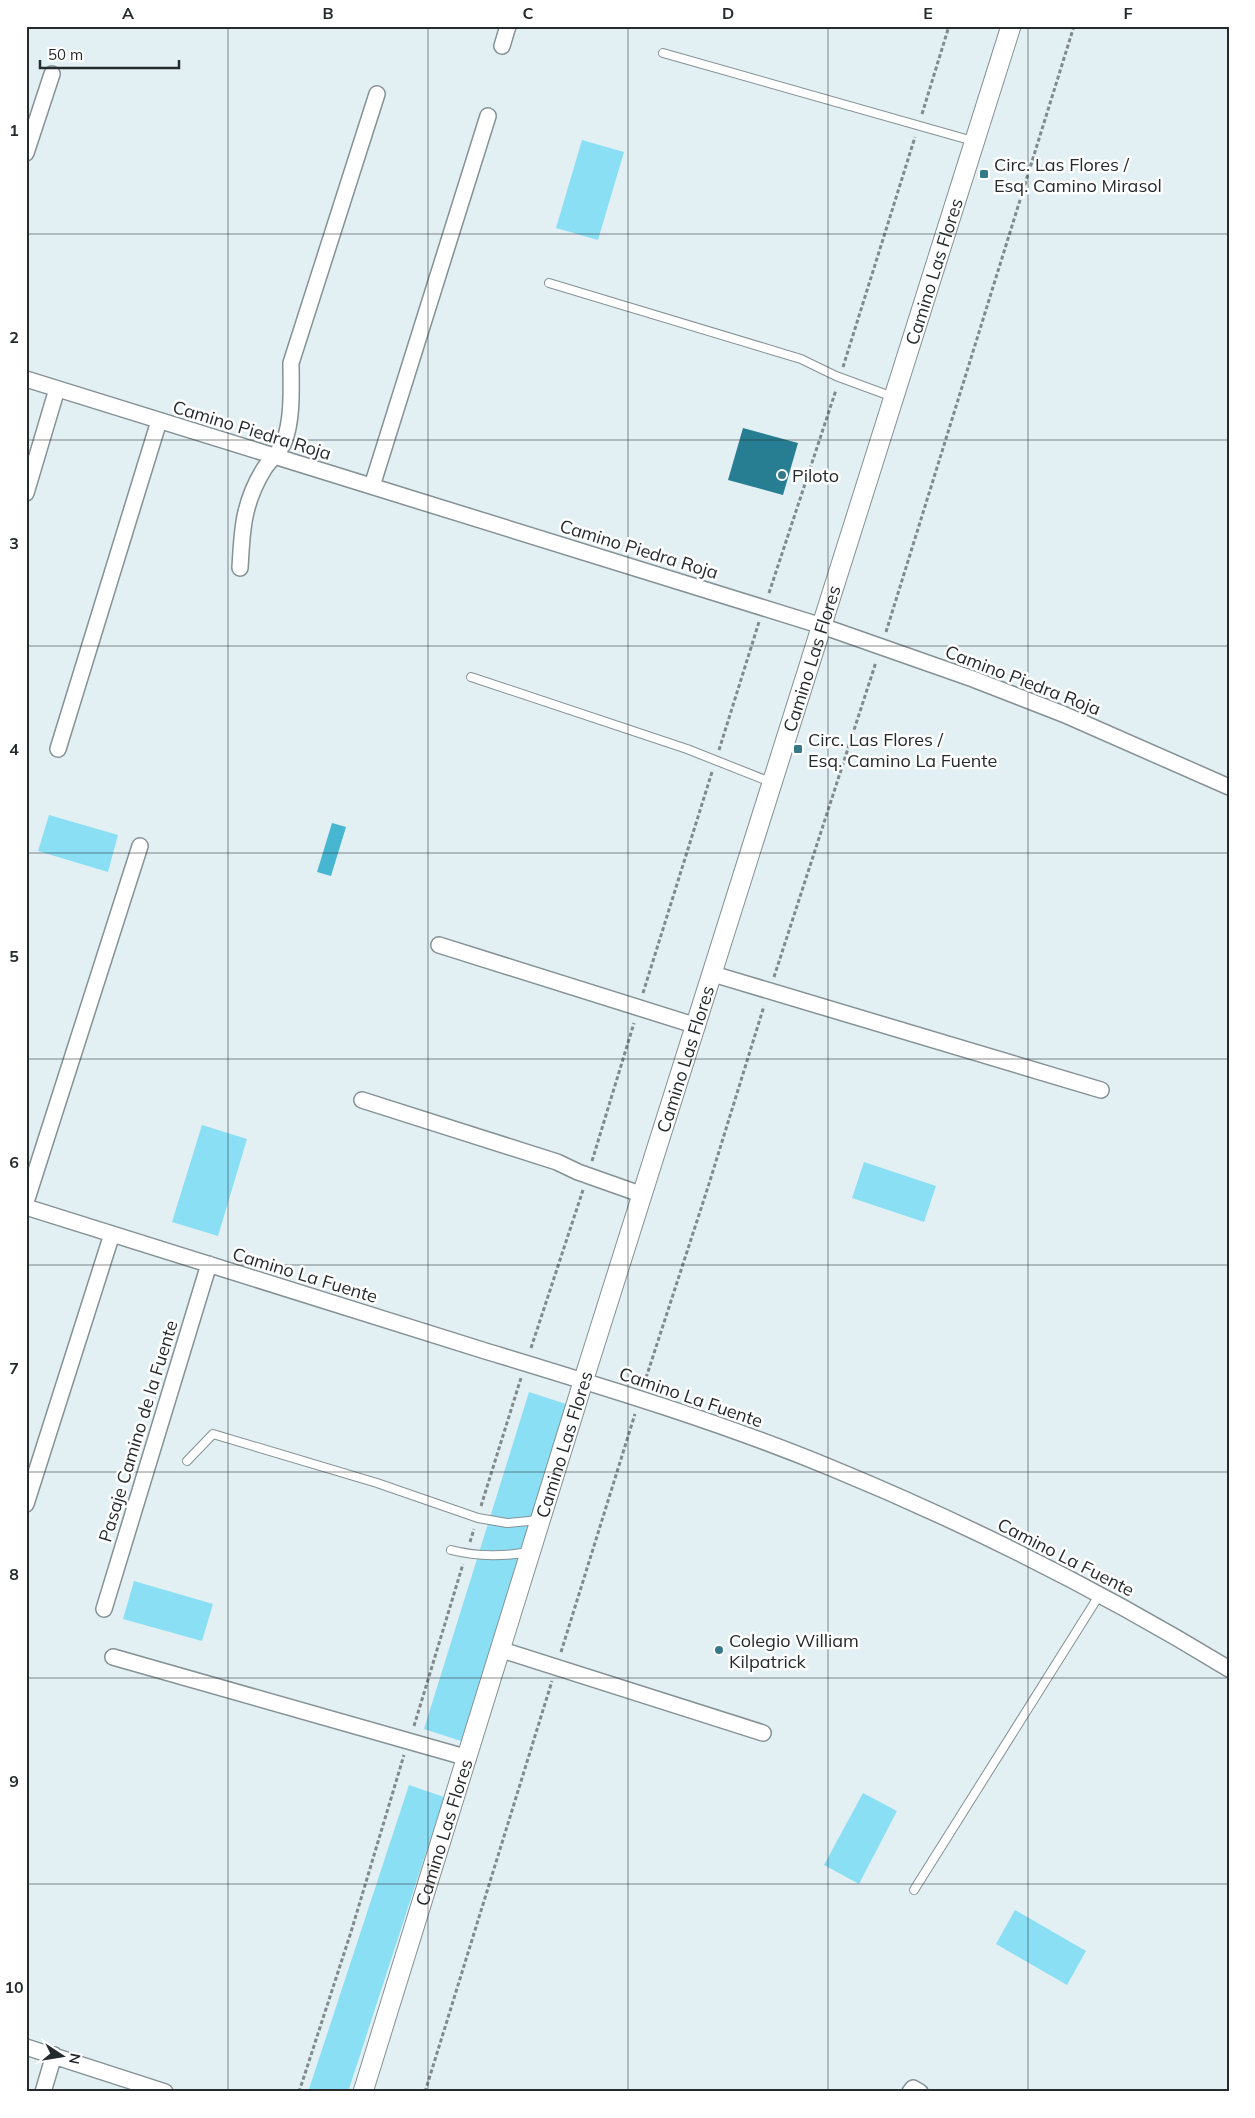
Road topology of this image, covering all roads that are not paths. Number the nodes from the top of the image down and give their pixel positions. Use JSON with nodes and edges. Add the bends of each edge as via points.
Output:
{"nodes":[{"id":1,"x":508,"y":26,"type":"edge"},
{"id":2,"x":1011,"y":26,"type":"edge"},
{"id":3,"x":502,"y":46,"type":"dead end"},
{"id":4,"x":663,"y":53,"type":"dead end"},
{"id":5,"x":52,"y":74,"type":"dead end"},
{"id":6,"x":377,"y":94,"type":"dead end"},
{"id":7,"x":488,"y":116,"type":"dead end"},
{"id":8,"x":975,"y":142,"type":"junction"},
{"id":9,"x":26,"y":153,"type":"edge"},
{"id":10,"x":549,"y":283,"type":"dead end"},
{"id":11,"x":26,"y":379,"type":"edge"},
{"id":12,"x":58,"y":389,"type":"junction"},
{"id":13,"x":894,"y":398,"type":"junction"},
{"id":14,"x":159,"y":421,"type":"junction"},
{"id":15,"x":272,"y":456,"type":"junction"},
{"id":16,"x":372,"y":486,"type":"junction"},
{"id":17,"x":26,"y":493,"type":"edge"},
{"id":18,"x":240,"y":568,"type":"dead end"},
{"id":19,"x":822,"y":626,"type":"junction"},
{"id":20,"x":471,"y":677,"type":"dead end"},
{"id":21,"x":58,"y":749,"type":"dead end"},
{"id":22,"x":773,"y":783,"type":"junction"},
{"id":23,"x":1229,"y":787,"type":"edge"},
{"id":24,"x":140,"y":846,"type":"dead end"},
{"id":25,"x":439,"y":946,"type":"dead end"},
{"id":26,"x":713,"y":974,"type":"junction"},
{"id":27,"x":697,"y":1026,"type":"junction"},
{"id":28,"x":1101,"y":1090,"type":"dead end"},
{"id":29,"x":362,"y":1100,"type":"dead end"},
{"id":30,"x":642,"y":1195,"type":"junction"},
{"id":31,"x":26,"y":1202,"type":"edge"},
{"id":32,"x":26,"y":1207,"type":"edge"},
{"id":33,"x":112,"y":1234,"type":"junction"},
{"id":34,"x":209,"y":1264,"type":"junction"},
{"id":35,"x":584,"y":1381,"type":"junction"},
{"id":36,"x":187,"y":1461,"type":"dead end"},
{"id":37,"x":26,"y":1504,"type":"edge"},
{"id":38,"x":542,"y":1520,"type":"junction"},
{"id":39,"x":451,"y":1550,"type":"dead end"},
{"id":40,"x":531,"y":1551,"type":"junction"},
{"id":41,"x":1100,"y":1594,"type":"junction"},
{"id":42,"x":104,"y":1609,"type":"dead end"},
{"id":43,"x":502,"y":1650,"type":"junction"},
{"id":44,"x":113,"y":1657,"type":"dead end"},
{"id":45,"x":1229,"y":1668,"type":"edge"},
{"id":46,"x":763,"y":1733,"type":"dead end"},
{"id":47,"x":468,"y":1758,"type":"junction"},
{"id":48,"x":914,"y":1890,"type":"dead end"},
{"id":49,"x":26,"y":2047,"type":"edge"},
{"id":50,"x":54,"y":2055,"type":"junction"},
{"id":51,"x":43,"y":2092,"type":"edge"},
{"id":52,"x":165,"y":2092,"type":"edge"},
{"id":53,"x":363,"y":2092,"type":"edge"},
{"id":54,"x":910,"y":2092,"type":"edge"},
{"id":55,"x":920,"y":2092,"type":"edge"}],
"edges":[{"from":1,"to":3,"type":"street"},
{"from":2,"to":8,"type":"street","name":"Camino Las Flores"},
{"from":4,"to":8,"type":"lane"},
{"from":5,"to":9,"type":"street"},
{"from":6,"to":15,"type":"street","via":[[291,363],[292,397],[284,444]]},
{"from":7,"to":16,"type":"street"},
{"from":8,"to":13,"type":"street","name":"Camino Las Flores"},
{"from":10,"to":13,"type":"lane","via":[[801,359]]},
{"from":11,"to":12,"type":"street","name":"Camino Piedra Roja"},
{"from":12,"to":14,"type":"street","name":"Camino Piedra Roja"},
{"from":12,"to":17,"type":"street"},
{"from":13,"to":19,"type":"street","name":"Camino Las Flores"},
{"from":14,"to":15,"type":"street","name":"Camino Piedra Roja"},
{"from":14,"to":21,"type":"street"},
{"from":15,"to":16,"type":"street","name":"Camino Piedra Roja"},
{"from":15,"to":18,"type":"street","via":[[247,503]]},
{"from":16,"to":19,"type":"street","name":"Camino Piedra Roja"},
{"from":19,"to":22,"type":"street","name":"Camino Las Flores"},
{"from":19,"to":23,"type":"street","name":"Camino Piedra Roja","via":[[1063,714]]},
{"from":20,"to":22,"type":"lane","via":[[585,714]]},
{"from":22,"to":26,"type":"street","name":"Camino Las Flores"},
{"from":24,"to":31,"type":"street"},
{"from":25,"to":27,"type":"street"},
{"from":26,"to":27,"type":"street","name":"Camino Las Flores"},
{"from":26,"to":28,"type":"street"},
{"from":27,"to":30,"type":"street","name":"Camino Las Flores"},
{"from":29,"to":30,"type":"street","via":[[556,1162]]},
{"from":30,"to":35,"type":"street","name":"Camino Las Flores"},
{"from":32,"to":33,"type":"street","name":"Camino La Fuente"},
{"from":33,"to":34,"type":"street","name":"Camino La Fuente"},
{"from":33,"to":37,"type":"street"},
{"from":34,"to":35,"type":"street","name":"Camino La Fuente"},
{"from":34,"to":42,"type":"street","name":"Pasaje Camino de la Fuente"},
{"from":35,"to":38,"type":"street","name":"Camino Las Flores"},
{"from":35,"to":41,"type":"street","name":"Camino La Fuente","via":[[640,1397],[766,1442],[889,1492]]},
{"from":36,"to":38,"type":"lane","via":[[213,1434],[478,1518],[507,1523]]},
{"from":38,"to":40,"type":"street","name":"Camino Las Flores"},
{"from":39,"to":40,"type":"lane","via":[[488,1556],[510,1556]]},
{"from":40,"to":43,"type":"street","name":"Camino Las Flores"},
{"from":41,"to":45,"type":"street","name":"Camino La Fuente"},
{"from":41,"to":48,"type":"lane"},
{"from":43,"to":46,"type":"street"},
{"from":43,"to":47,"type":"street","name":"Camino Las Flores"},
{"from":44,"to":47,"type":"street"},
{"from":47,"to":53,"type":"street","name":"Camino Las Flores"},
{"from":49,"to":50,"type":"street"},
{"from":50,"to":51,"type":"street"},
{"from":50,"to":52,"type":"street"},
{"from":54,"to":55,"type":"street","via":[[913,2088]]}]}
